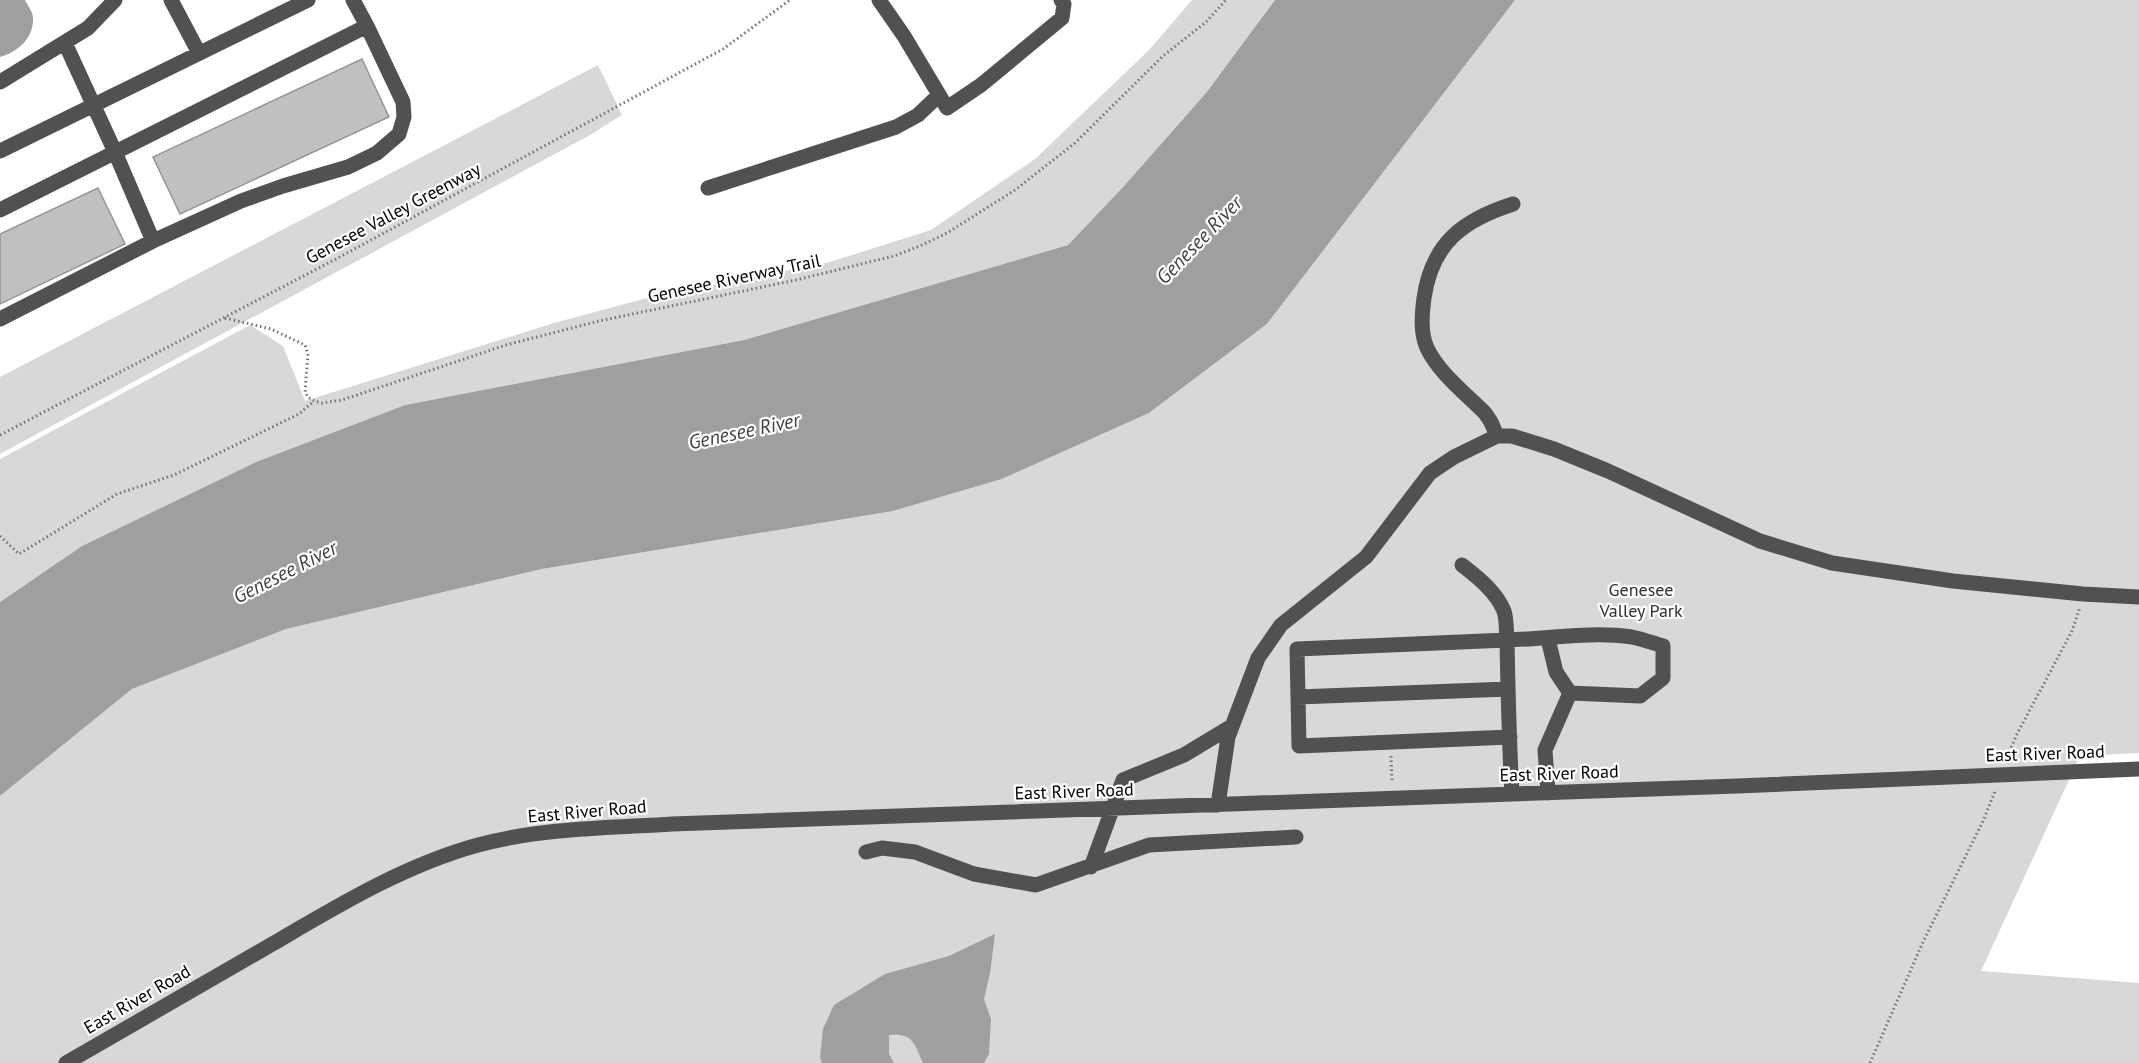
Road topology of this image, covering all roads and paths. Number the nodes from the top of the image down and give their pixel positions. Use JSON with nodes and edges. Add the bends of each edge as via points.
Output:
{"nodes":[{"id":1,"x":115,"y":0,"type":"edge"},
{"id":2,"x":171,"y":0,"type":"edge"},
{"id":3,"x":308,"y":0,"type":"edge"},
{"id":4,"x":353,"y":0,"type":"edge"},
{"id":5,"x":790,"y":0,"type":"edge"},
{"id":6,"x":879,"y":0,"type":"edge"},
{"id":7,"x":1061,"y":0,"type":"edge"},
{"id":8,"x":1226,"y":0,"type":"edge"},
{"id":9,"x":367,"y":26,"type":"junction"},
{"id":10,"x":65,"y":43,"type":"junction"},
{"id":11,"x":200,"y":53,"type":"junction"},
{"id":12,"x":0,"y":82,"type":"edge"},
{"id":13,"x":939,"y":95,"type":"junction"},
{"id":14,"x":94,"y":105,"type":"junction"},
{"id":15,"x":0,"y":151,"type":"edge"},
{"id":16,"x":115,"y":153,"type":"junction"},
{"id":17,"x":708,"y":188,"type":"dead end"},
{"id":18,"x":1513,"y":204,"type":"dead end"},
{"id":19,"x":0,"y":210,"type":"edge"},
{"id":20,"x":153,"y":241,"type":"junction"},
{"id":21,"x":225,"y":318,"type":"junction"},
{"id":22,"x":0,"y":319,"type":"edge"},
{"id":23,"x":314,"y":401,"type":"junction"},
{"id":24,"x":0,"y":435,"type":"edge"},
{"id":25,"x":1497,"y":436,"type":"junction"},
{"id":26,"x":0,"y":536,"type":"edge"},
{"id":27,"x":1462,"y":564,"type":"dead end"},
{"id":28,"x":2083,"y":594,"type":"junction"},
{"id":29,"x":2139,"y":597,"type":"edge"},
{"id":30,"x":1548,"y":639,"type":"junction"},
{"id":31,"x":1507,"y":640,"type":"junction"},
{"id":32,"x":1508,"y":689,"type":"junction"},
{"id":33,"x":1570,"y":693,"type":"junction"},
{"id":34,"x":1298,"y":697,"type":"junction"},
{"id":35,"x":1232,"y":726,"type":"junction"},
{"id":36,"x":1510,"y":737,"type":"junction"},
{"id":37,"x":1392,"y":766,"type":"dead end"},
{"id":38,"x":2139,"y":769,"type":"edge"},
{"id":39,"x":2001,"y":775,"type":"junction"},
{"id":40,"x":1393,"y":788,"type":"dead end"},
{"id":41,"x":1548,"y":793,"type":"junction"},
{"id":42,"x":1512,"y":794,"type":"junction"},
{"id":43,"x":1218,"y":805,"type":"junction"},
{"id":44,"x":1111,"y":809,"type":"junction"},
{"id":45,"x":1296,"y":837,"type":"dead end"},
{"id":46,"x":866,"y":852,"type":"dead end"},
{"id":47,"x":1090,"y":867,"type":"junction"},
{"id":48,"x":66,"y":1063,"type":"edge"},
{"id":49,"x":1870,"y":1063,"type":"edge"}],
"edges":[{"from":1,"to":10,"type":"street","via":[[88,28]]},
{"from":2,"to":11,"type":"street"},
{"from":3,"to":11,"type":"street"},
{"from":4,"to":9,"type":"street"},
{"from":5,"to":21,"type":"path","name":"Genesee Valley Greenway","via":[[723,48]]},
{"from":6,"to":13,"type":"street"},
{"from":7,"to":13,"type":"street","via":[[1062,18],[981,85],[947,108]]},
{"from":8,"to":23,"type":"path","name":"Genesee Riverway Trail","via":[[1075,143],[1015,190],[920,246],[807,277],[527,339],[342,400]]},
{"from":9,"to":16,"type":"street"},
{"from":9,"to":20,"type":"street","via":[[403,102],[399,134],[377,153],[348,167],[241,201]]},
{"from":10,"to":12,"type":"street"},
{"from":10,"to":14,"type":"street"},
{"from":11,"to":14,"type":"street"},
{"from":13,"to":17,"type":"street","via":[[918,115],[896,127]]},
{"from":14,"to":15,"type":"street"},
{"from":14,"to":16,"type":"street"},
{"from":16,"to":19,"type":"street"},
{"from":16,"to":20,"type":"street"},
{"from":18,"to":25,"type":"street","via":[[1481,215],[1447,242],[1433,264],[1422,309],[1422,332],[1432,357],[1485,413]]},
{"from":20,"to":22,"type":"street"},
{"from":21,"to":23,"type":"path","via":[[271,329],[305,345],[305,392]]},
{"from":21,"to":24,"type":"path","name":"Genesee Valley Greenway"},
{"from":23,"to":26,"type":"path","via":[[299,414],[174,475],[117,494],[19,554]]},
{"from":25,"to":28,"type":"street","via":[[1512,436],[1593,464],[1760,541],[1824,561],[1922,578]]},
{"from":25,"to":35,"type":"street","via":[[1430,473],[1366,557],[1281,625],[1258,658]]},
{"from":27,"to":31,"type":"street","via":[[1485,584],[1501,607]]},
{"from":28,"to":29,"type":"street"},
{"from":28,"to":39,"type":"path","via":[[2072,631],[2017,734]]},
{"from":30,"to":31,"type":"street"},
{"from":30,"to":33,"type":"street","via":[[1556,672]]},
{"from":30,"to":33,"type":"street","via":[[1573,635],[1632,637],[1663,646],[1663,678],[1640,696]]},
{"from":31,"to":32,"type":"street"},
{"from":31,"to":34,"type":"street","via":[[1297,649]]},
{"from":32,"to":34,"type":"street"},
{"from":32,"to":36,"type":"street"},
{"from":33,"to":41,"type":"street","via":[[1545,750]]},
{"from":34,"to":36,"type":"street","via":[[1299,746]]},
{"from":35,"to":43,"type":"street"},
{"from":35,"to":44,"type":"street","via":[[1184,755],[1123,780]]},
{"from":36,"to":42,"type":"street"},
{"from":37,"to":40,"type":"path"},
{"from":38,"to":39,"type":"street","name":"East River Road"},
{"from":39,"to":41,"type":"street","name":"East River Road"},
{"from":39,"to":49,"type":"path"},
{"from":41,"to":42,"type":"street","name":"East River Road"},
{"from":42,"to":43,"type":"street","name":"East River Road"},
{"from":43,"to":44,"type":"street","name":"East River Road"},
{"from":44,"to":47,"type":"street"},
{"from":44,"to":48,"type":"street","name":"East River Road","via":[[592,829],[477,845],[374,887]]},
{"from":45,"to":47,"type":"street","via":[[1149,844]]},
{"from":46,"to":47,"type":"street","via":[[882,848],[915,852],[974,874],[1036,885]]}]}
